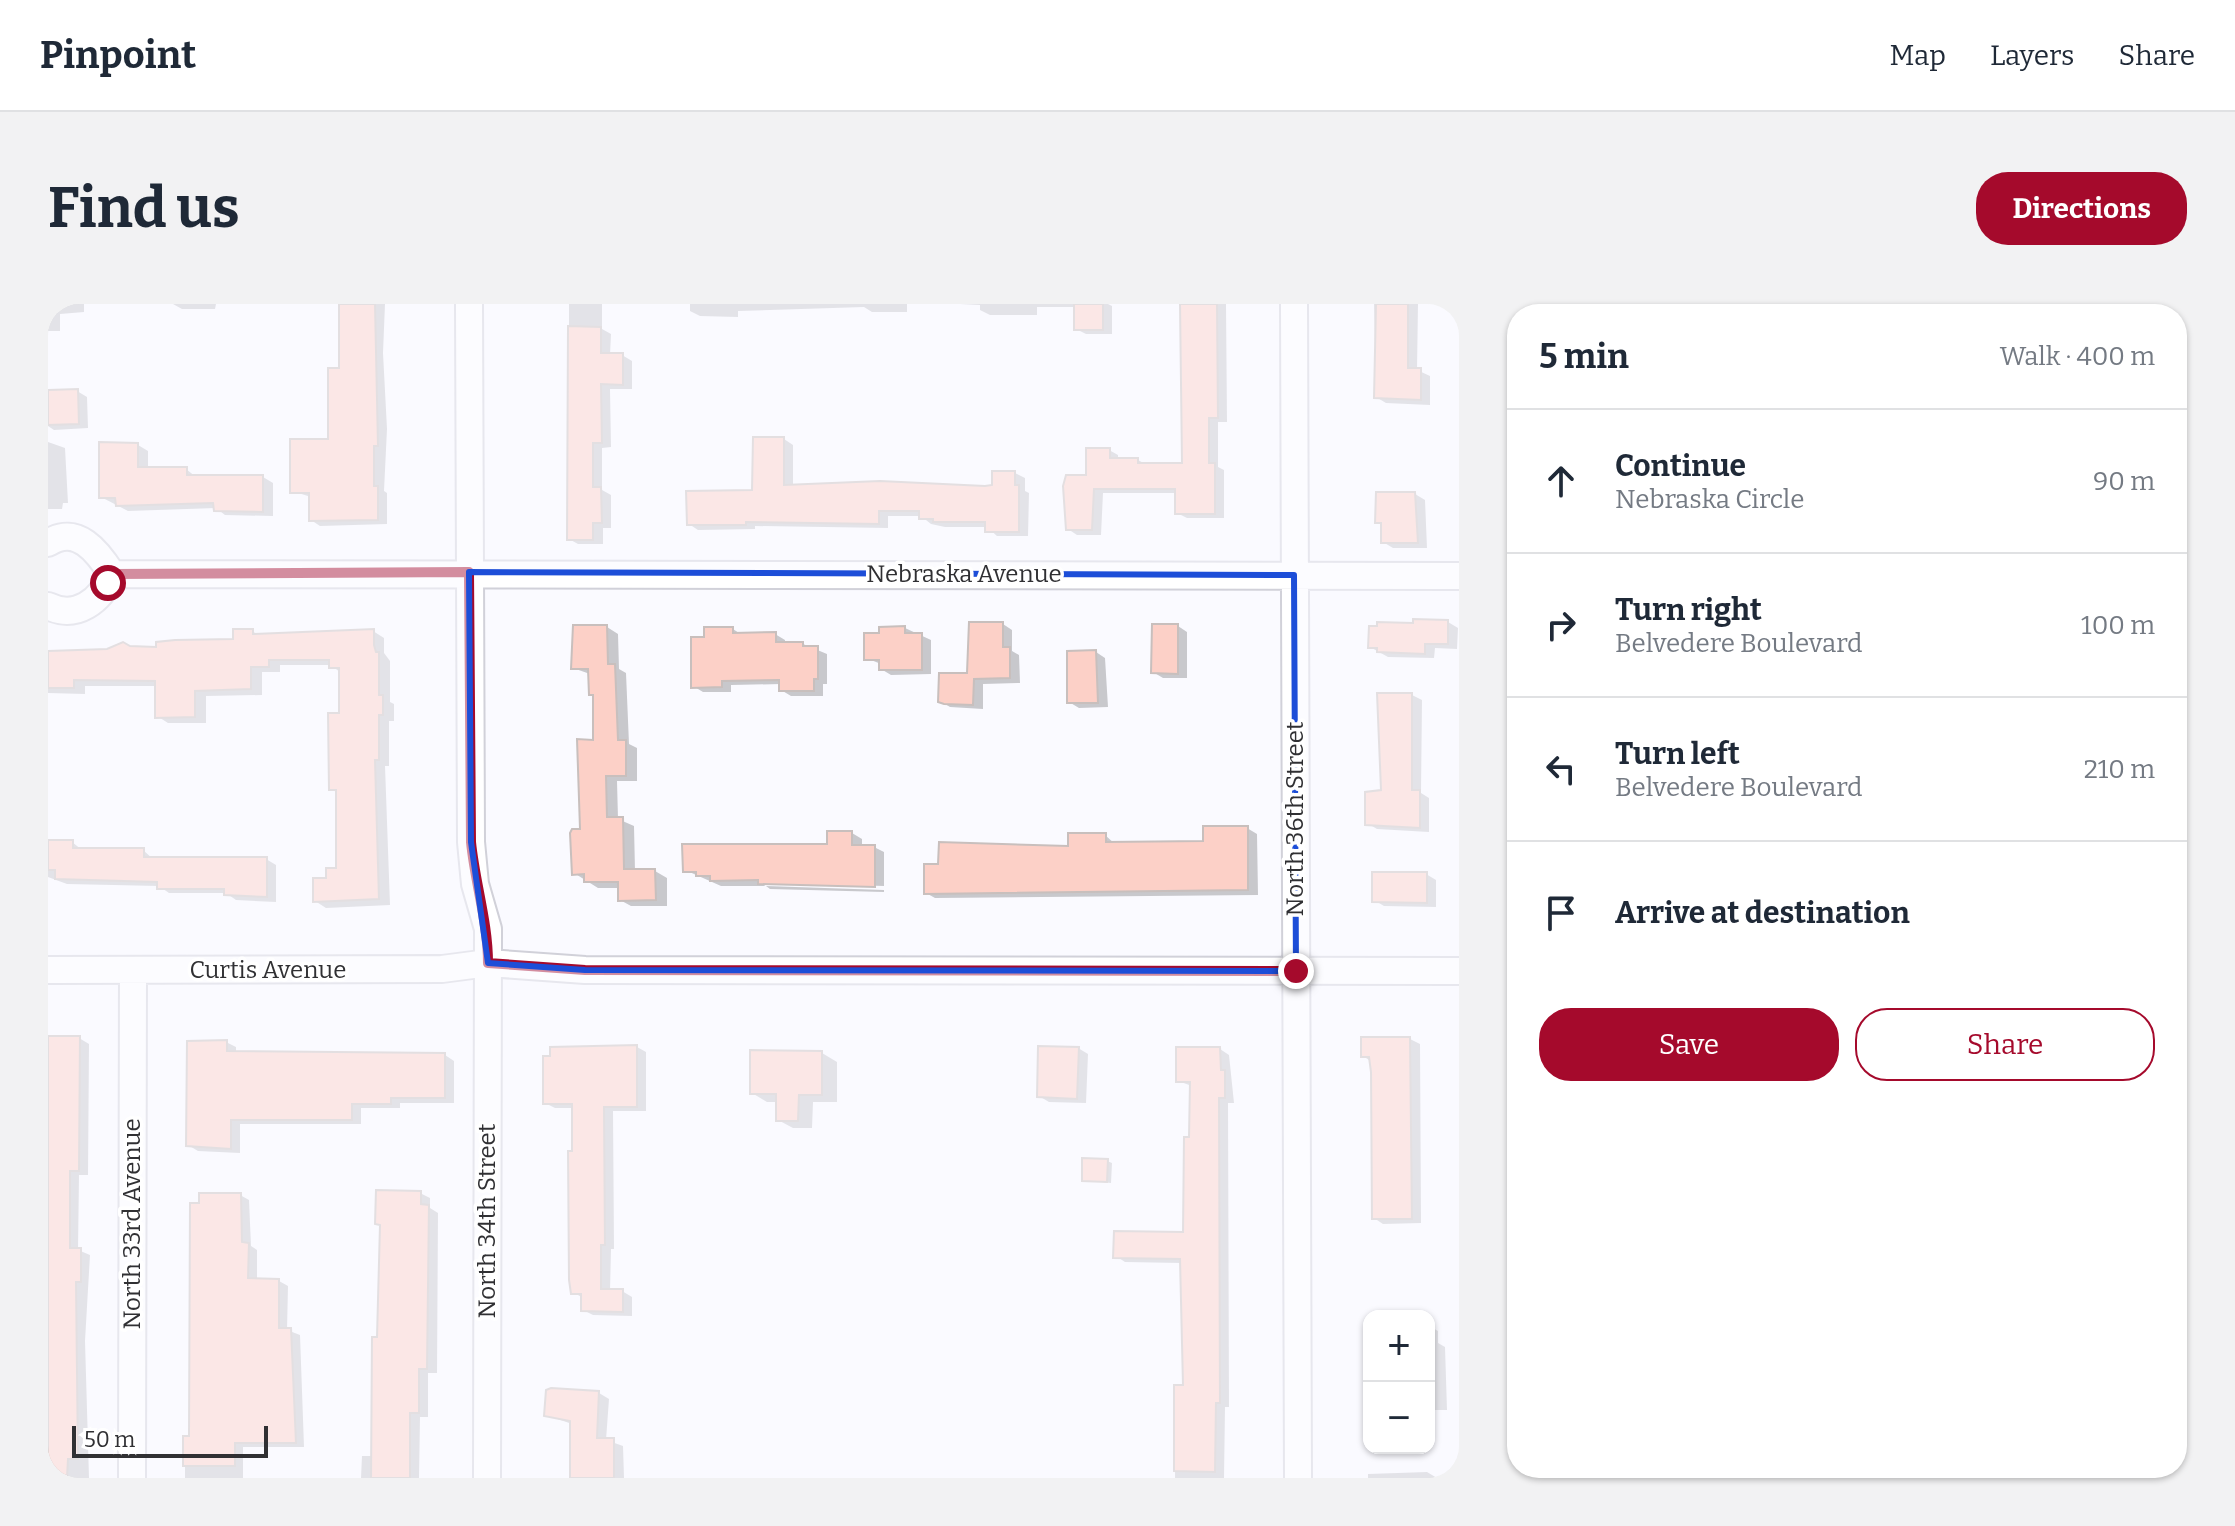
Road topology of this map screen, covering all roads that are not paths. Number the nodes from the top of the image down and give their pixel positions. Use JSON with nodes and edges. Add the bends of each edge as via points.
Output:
{"nodes":[{"id":1,"x":469,"y":304,"type":"edge"},
{"id":2,"x":1294,"y":304,"type":"edge"},
{"id":3,"x":48,"y":543,"type":"edge"},
{"id":4,"x":469,"y":572,"type":"junction"},
{"id":5,"x":112,"y":574,"type":"junction"},
{"id":6,"x":1294,"y":575,"type":"junction"},
{"id":7,"x":1459,"y":576,"type":"edge"},
{"id":8,"x":48,"y":606,"type":"edge"},
{"id":9,"x":488,"y":963,"type":"junction"},
{"id":10,"x":48,"y":970,"type":"edge"},
{"id":11,"x":133,"y":970,"type":"junction"},
{"id":12,"x":1296,"y":971,"type":"junction"},
{"id":13,"x":1459,"y":971,"type":"edge"},
{"id":14,"x":132,"y":1478,"type":"edge"},
{"id":15,"x":487,"y":1478,"type":"edge"},
{"id":16,"x":1298,"y":1478,"type":"edge"}],
"edges":[{"from":1,"to":4,"type":"street","name":"North 34th Street"},
{"from":2,"to":6,"type":"street","name":"North 36th Street"},
{"from":3,"to":5,"type":"street","via":[[79,539],[92,546]]},
{"from":4,"to":5,"type":"street","name":"Nebraska Avenue"},
{"from":4,"to":6,"type":"street","name":"Nebraska Avenue"},
{"from":4,"to":9,"type":"street","name":"North 34th Street","via":[[471,842],[475,884],[488,929]]},
{"from":5,"to":8,"type":"street","via":[[100,594],[78,610]]},
{"from":6,"to":7,"type":"street","name":"Nebraska Avenue"},
{"from":6,"to":12,"type":"street","name":"North 36th Street"},
{"from":9,"to":11,"type":"street","name":"Curtis Avenue","via":[[442,969]]},
{"from":9,"to":12,"type":"street","name":"Curtis Avenue","via":[[585,970]]},
{"from":9,"to":15,"type":"street","name":"North 34th Street"},
{"from":10,"to":11,"type":"street","name":"Curtis Avenue"},
{"from":11,"to":14,"type":"street","name":"North 33rd Avenue"},
{"from":12,"to":13,"type":"street","name":"Curtis Avenue"},
{"from":12,"to":16,"type":"street","name":"North 36th Street"}]}
